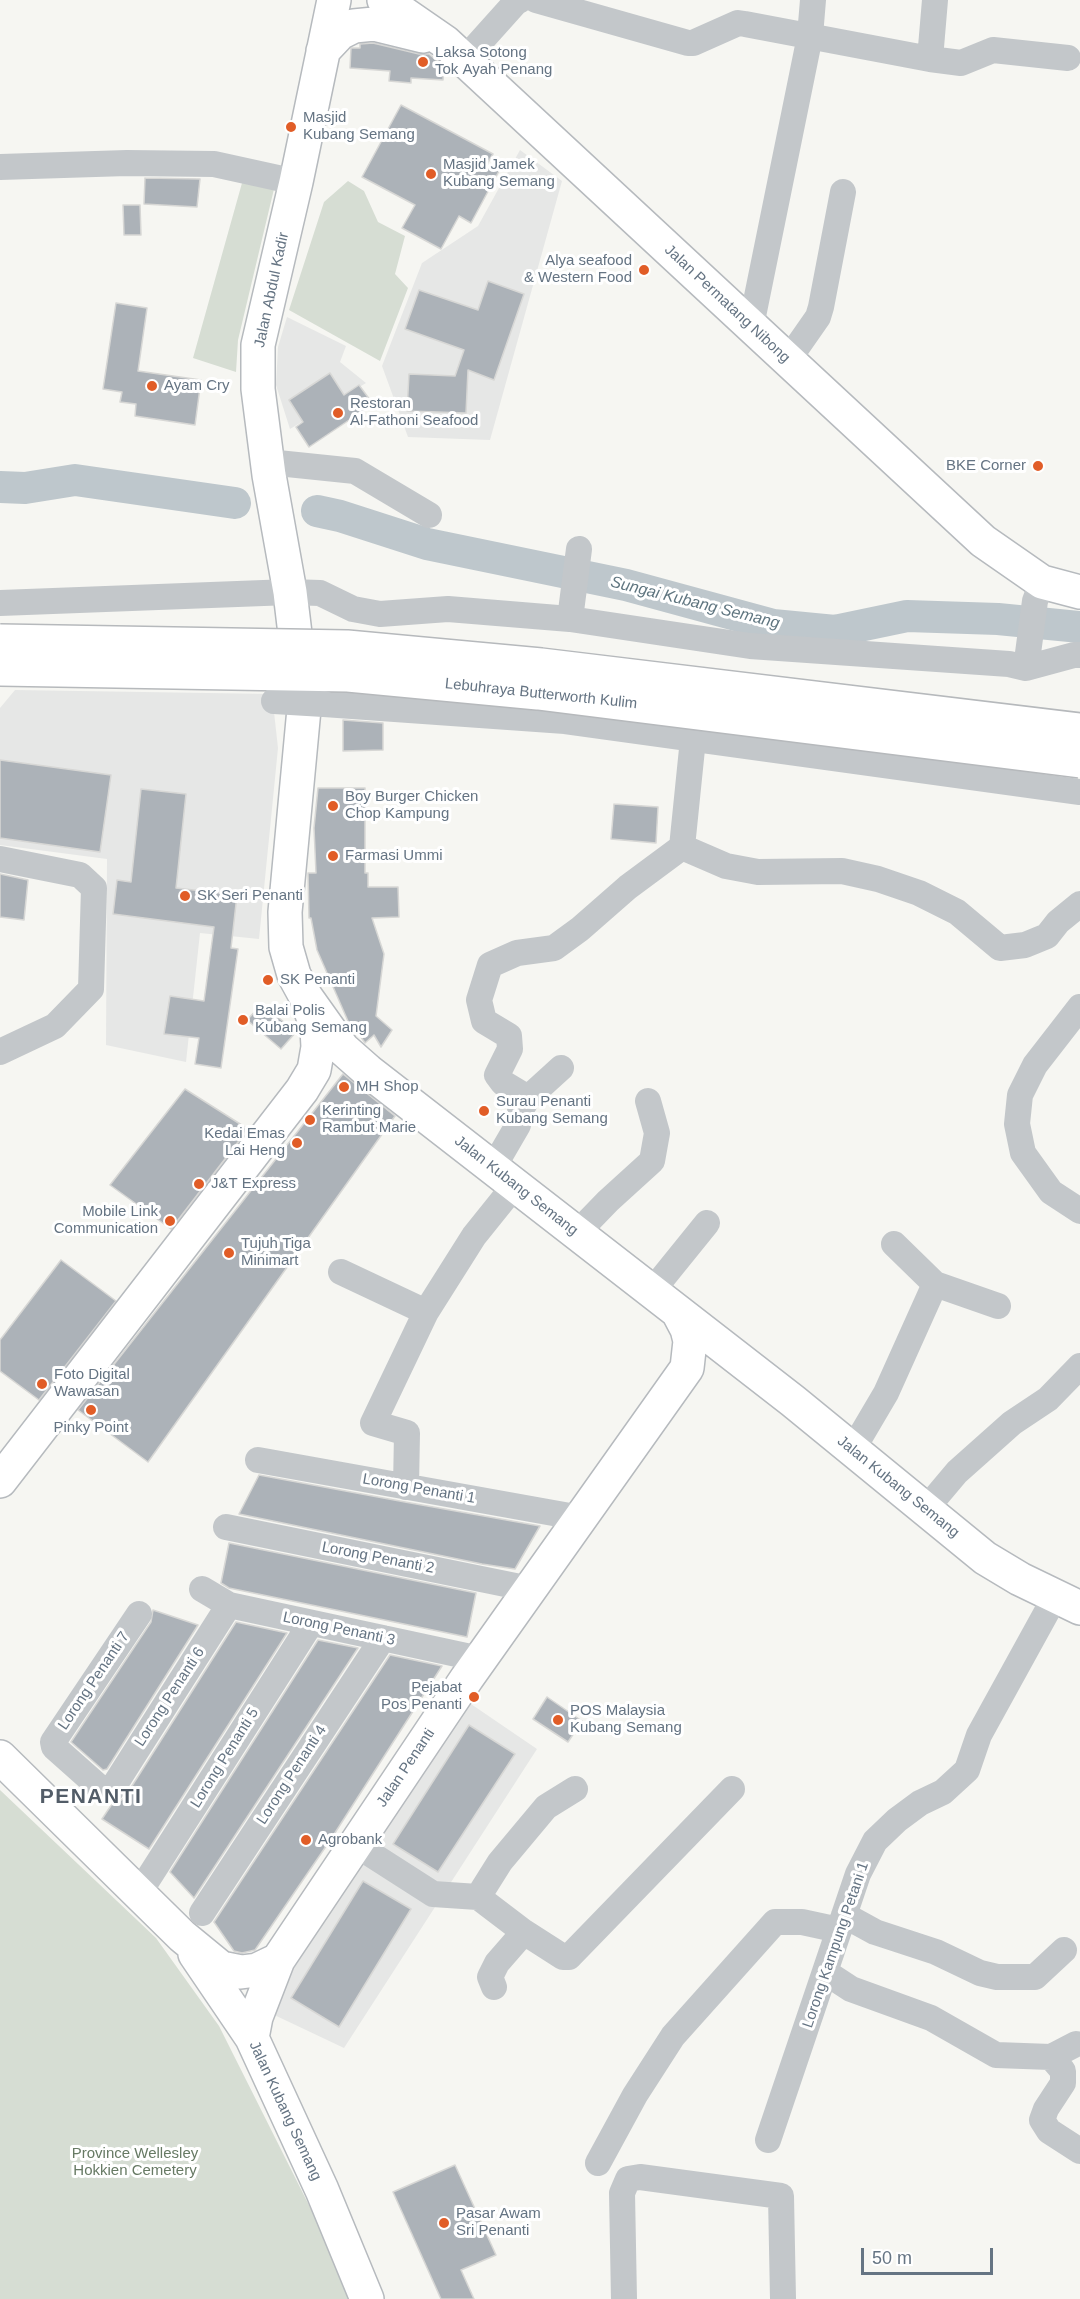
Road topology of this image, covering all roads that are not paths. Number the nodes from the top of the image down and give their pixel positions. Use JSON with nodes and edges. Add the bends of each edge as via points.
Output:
{"nodes":[{"id":1,"x":334,"y":0,"type":"edge"},
{"id":2,"x":384,"y":0,"type":"edge"},
{"id":3,"x":520,"y":0,"type":"edge"},
{"id":4,"x":536,"y":0,"type":"edge"},
{"id":5,"x":813,"y":0,"type":"edge"},
{"id":6,"x":934,"y":0,"type":"edge"},
{"id":7,"x":810,"y":36,"type":"junction"},
{"id":8,"x":323,"y":51,"type":"junction"},
{"id":9,"x":455,"y":51,"type":"junction"},
{"id":10,"x":1068,"y":58,"type":"dead end"},
{"id":11,"x":930,"y":59,"type":"junction"},
{"id":12,"x":0,"y":167,"type":"edge"},
{"id":13,"x":296,"y":182,"type":"junction"},
{"id":14,"x":843,"y":192,"type":"dead end"},
{"id":15,"x":751,"y":326,"type":"junction"},
{"id":16,"x":788,"y":360,"type":"junction"},
{"id":17,"x":269,"y":469,"type":"junction"},
{"id":18,"x":429,"y":515,"type":"dead end"},
{"id":19,"x":578,"y":554,"type":"dead end"},
{"id":20,"x":289,"y":587,"type":"junction"},
{"id":21,"x":1039,"y":591,"type":"junction"},
{"id":22,"x":1080,"y":592,"type":"edge"},
{"id":23,"x":2,"y":603,"type":"edge"},
{"id":24,"x":571,"y":609,"type":"junction"},
{"id":25,"x":0,"y":636,"type":"edge"},
{"id":26,"x":0,"y":641,"type":"edge"},
{"id":27,"x":1080,"y":655,"type":"edge"},
{"id":28,"x":1026,"y":662,"type":"junction"},
{"id":29,"x":0,"y":669,"type":"edge"},
{"id":30,"x":274,"y":701,"type":"dead end"},
{"id":31,"x":1080,"y":730,"type":"edge"},
{"id":32,"x":693,"y":739,"type":"junction"},
{"id":33,"x":1080,"y":760,"type":"edge"},
{"id":34,"x":1080,"y":792,"type":"edge"},
{"id":35,"x":682,"y":847,"type":"junction"},
{"id":36,"x":0,"y":859,"type":"edge"},
{"id":37,"x":1080,"y":904,"type":"edge"},
{"id":38,"x":306,"y":997,"type":"junction"},
{"id":39,"x":1080,"y":1007,"type":"edge"},
{"id":40,"x":0,"y":1052,"type":"edge"},
{"id":41,"x":561,"y":1068,"type":"dead end"},
{"id":42,"x":368,"y":1071,"type":"junction"},
{"id":43,"x":302,"y":1090,"type":"junction"},
{"id":44,"x":528,"y":1098,"type":"junction"},
{"id":45,"x":648,"y":1101,"type":"dead end"},
{"id":46,"x":504,"y":1176,"type":"junction"},
{"id":47,"x":1080,"y":1211,"type":"edge"},
{"id":48,"x":706,"y":1223,"type":"dead end"},
{"id":49,"x":577,"y":1233,"type":"junction"},
{"id":50,"x":894,"y":1244,"type":"dead end"},
{"id":51,"x":341,"y":1272,"type":"dead end"},
{"id":52,"x":935,"y":1284,"type":"junction"},
{"id":53,"x":652,"y":1291,"type":"junction"},
{"id":54,"x":998,"y":1306,"type":"dead end"},
{"id":55,"x":426,"y":1312,"type":"junction"},
{"id":56,"x":678,"y":1312,"type":"junction"},
{"id":57,"x":1080,"y":1365,"type":"edge"},
{"id":58,"x":748,"y":1367,"type":"junction"},
{"id":59,"x":687,"y":1368,"type":"junction"},
{"id":60,"x":853,"y":1449,"type":"junction"},
{"id":61,"x":258,"y":1460,"type":"dead end"},
{"id":62,"x":0,"y":1481,"type":"edge"},
{"id":63,"x":406,"y":1486,"type":"junction"},
{"id":64,"x":925,"y":1510,"type":"junction"},
{"id":65,"x":580,"y":1518,"type":"junction"},
{"id":66,"x":226,"y":1527,"type":"dead end"},
{"id":67,"x":202,"y":1589,"type":"dead end"},
{"id":68,"x":530,"y":1589,"type":"junction"},
{"id":69,"x":1067,"y":1603,"type":"edge"},
{"id":70,"x":229,"y":1605,"type":"junction"},
{"id":71,"x":140,"y":1614,"type":"dead end"},
{"id":72,"x":311,"y":1623,"type":"junction"},
{"id":73,"x":383,"y":1638,"type":"junction"},
{"id":74,"x":480,"y":1659,"type":"junction"},
{"id":75,"x":0,"y":1757,"type":"edge"},
{"id":76,"x":575,"y":1788,"type":"dead end"},
{"id":77,"x":112,"y":1789,"type":"joint"},
{"id":78,"x":732,"y":1789,"type":"dead end"},
{"id":79,"x":355,"y":1844,"type":"junction"},
{"id":80,"x":139,"y":1893,"type":"junction"},
{"id":81,"x":478,"y":1897,"type":"junction"},
{"id":82,"x":842,"y":1923,"type":"junction"},
{"id":83,"x":192,"y":1924,"type":"junction"},
{"id":84,"x":524,"y":1932,"type":"junction"},
{"id":85,"x":1064,"y":1950,"type":"dead end"},
{"id":86,"x":278,"y":1960,"type":"junction"},
{"id":87,"x":825,"y":1972,"type":"junction"},
{"id":88,"x":494,"y":1987,"type":"dead end"},
{"id":89,"x":252,"y":2038,"type":"junction"},
{"id":90,"x":1076,"y":2044,"type":"dead end"},
{"id":91,"x":1051,"y":2057,"type":"junction"},
{"id":92,"x":768,"y":2140,"type":"dead end"},
{"id":93,"x":1080,"y":2151,"type":"edge"},
{"id":94,"x":598,"y":2163,"type":"dead end"},
{"id":95,"x":367,"y":2299,"type":"edge"},
{"id":96,"x":624,"y":2299,"type":"edge"},
{"id":97,"x":783,"y":2299,"type":"edge"}],
"edges":[{"from":1,"to":8,"type":"main road","name":"Jalan Abdul Kadir"},
{"from":2,"to":9,"type":"main road","name":"Jalan Permatang Nibong"},
{"from":3,"to":9,"type":"street"},
{"from":4,"to":7,"type":"street","via":[[688,43],[738,24]]},
{"from":5,"to":7,"type":"street"},
{"from":6,"to":11,"type":"street"},
{"from":7,"to":11,"type":"street"},
{"from":7,"to":15,"type":"street"},
{"from":8,"to":9,"type":"main road","via":[[340,33],[354,26],[374,24]]},
{"from":8,"to":13,"type":"main road","name":"Jalan Abdul Kadir"},
{"from":9,"to":15,"type":"main road","name":"Jalan Permatang Nibong"},
{"from":10,"to":11,"type":"street","via":[[993,50],[961,63]]},
{"from":12,"to":13,"type":"street","via":[[214,164]]},
{"from":13,"to":17,"type":"main road","name":"Jalan Abdul Kadir","via":[[258,345],[258,389]]},
{"from":14,"to":16,"type":"street","via":[[818,317]]},
{"from":15,"to":16,"type":"main road","name":"Jalan Permatang Nibong"},
{"from":16,"to":21,"type":"main road","name":"Jalan Permatang Nibong"},
{"from":17,"to":18,"type":"street","via":[[355,471]]},
{"from":17,"to":20,"type":"main road","name":"Jalan Abdul Kadir"},
{"from":19,"to":24,"type":"street"},
{"from":20,"to":23,"type":"street"},
{"from":20,"to":24,"type":"street","via":[[320,593],[353,609],[380,614],[448,609]]},
{"from":20,"to":38,"type":"main road","name":"Jalan Kubang Semang","via":[[303,709],[285,912],[286,947]]},
{"from":21,"to":22,"type":"main road","name":"Jalan Permatang Nibong"},
{"from":21,"to":28,"type":"street"},
{"from":23,"to":25,"type":"street"},
{"from":24,"to":28,"type":"street","via":[[750,646]]},
{"from":26,"to":31,"type":"main road","name":"Lebuhraya Butterworth Kulim","bridge":true,"via":[[347,647],[541,665]]},
{"from":27,"to":28,"type":"street"},
{"from":29,"to":33,"type":"main road","name":"Lebuhraya Butterworth Kulim","bridge":true,"via":[[359,676],[550,694]]},
{"from":30,"to":32,"type":"street","bridge":true,"via":[[564,721]]},
{"from":32,"to":34,"type":"street"},
{"from":32,"to":35,"type":"street"},
{"from":35,"to":37,"type":"street","via":[[726,866],[758,872],[842,871],[878,879],[957,912],[1000,948],[1024,945],[1047,936]]},
{"from":35,"to":44,"type":"street","via":[[554,948],[517,953],[490,965],[479,1000],[484,1021],[509,1036],[510,1049],[497,1075]]},
{"from":36,"to":40,"type":"street","via":[[80,875],[94,888],[91,989],[55,1026]]},
{"from":38,"to":42,"type":"main road","name":"Jalan Kubang Semang","via":[[343,1048]]},
{"from":38,"to":43,"type":"main road","via":[[317,1029],[318,1047],[314,1070]]},
{"from":39,"to":47,"type":"street","via":[[1035,1065],[1020,1095],[1017,1124],[1023,1153],[1051,1192]]},
{"from":41,"to":44,"type":"street"},
{"from":42,"to":43,"type":"main road","via":[[348,1068]]},
{"from":42,"to":46,"type":"main road","name":"Jalan Kubang Semang"},
{"from":43,"to":62,"type":"main road"},
{"from":44,"to":46,"type":"street","via":[[520,1111]]},
{"from":45,"to":49,"type":"street","via":[[657,1133],[652,1161]]},
{"from":46,"to":49,"type":"main road","name":"Jalan Kubang Semang"},
{"from":46,"to":55,"type":"street","via":[[474,1236]]},
{"from":48,"to":53,"type":"street"},
{"from":49,"to":53,"type":"main road","name":"Jalan Kubang Semang"},
{"from":50,"to":52,"type":"street"},
{"from":51,"to":55,"type":"street"},
{"from":52,"to":54,"type":"street"},
{"from":52,"to":60,"type":"street","via":[[886,1393]]},
{"from":53,"to":56,"type":"main road","name":"Jalan Kubang Semang"},
{"from":55,"to":63,"type":"street","via":[[373,1423],[407,1433]]},
{"from":56,"to":58,"type":"main road","name":"Jalan Kubang Semang"},
{"from":56,"to":59,"type":"main road","via":[[690,1341]]},
{"from":57,"to":64,"type":"street","via":[[1048,1399],[1012,1424],[957,1472]]},
{"from":58,"to":59,"type":"main road","via":[[726,1359]]},
{"from":58,"to":60,"type":"main road","name":"Jalan Kubang Semang"},
{"from":59,"to":65,"type":"main road","name":"Jalan Penanti"},
{"from":60,"to":64,"type":"main road","name":"Jalan Kubang Semang"},
{"from":61,"to":63,"type":"street","name":"Lorong Penanti 1"},
{"from":63,"to":65,"type":"street","name":"Lorong Penanti 1"},
{"from":64,"to":69,"type":"main road","name":"Jalan Kubang Semang","via":[[985,1558]]},
{"from":65,"to":68,"type":"main road","name":"Jalan Penanti"},
{"from":66,"to":68,"type":"street","name":"Lorong Penanti 2"},
{"from":67,"to":70,"type":"street","name":"Lorong Penanti 3"},
{"from":68,"to":74,"type":"main road","name":"Jalan Penanti"},
{"from":69,"to":82,"type":"street","name":"Lorong Kampung Petani 1","via":[[979,1735],[967,1770],[875,1841],[858,1874]]},
{"from":70,"to":72,"type":"street","name":"Lorong Penanti 3"},
{"from":70,"to":77,"type":"street","name":"Lorong Penanti 6"},
{"from":71,"to":77,"type":"street","name":"Lorong Penanti 7","via":[[53,1742],[99,1787]]},
{"from":72,"to":73,"type":"street","name":"Lorong Penanti 3"},
{"from":72,"to":80,"type":"street","name":"Lorong Penanti 5"},
{"from":73,"to":74,"type":"street","name":"Lorong Penanti 3"},
{"from":73,"to":83,"type":"street","name":"Lorong Penanti 4"},
{"from":74,"to":79,"type":"main road","name":"Jalan Penanti"},
{"from":75,"to":80,"type":"main road"},
{"from":76,"to":81,"type":"street","via":[[546,1807],[500,1862]]},
{"from":78,"to":84,"type":"street","via":[[569,1957]]},
{"from":79,"to":81,"type":"street","via":[[433,1894]]},
{"from":79,"to":86,"type":"main road","name":"Jalan Penanti"},
{"from":80,"to":83,"type":"main road"},
{"from":81,"to":84,"type":"street"},
{"from":82,"to":85,"type":"street","via":[[936,1952],[997,1977],[1035,1977]]},
{"from":82,"to":87,"type":"street","name":"Lorong Kampung Petani 1"},
{"from":82,"to":94,"type":"street","via":[[775,1922],[673,2036]]},
{"from":83,"to":86,"type":"main road","via":[[220,1968],[257,1970]]},
{"from":83,"to":89,"type":"main road","name":"Jalan Kubang Semang"},
{"from":84,"to":88,"type":"street","via":[[497,1963],[490,1977]]},
{"from":86,"to":89,"type":"main road","name":"Jalan Penanti"},
{"from":87,"to":91,"type":"street","via":[[851,1989],[931,2019],[996,2055]]},
{"from":87,"to":92,"type":"street","name":"Lorong Kampung Petani 1"},
{"from":89,"to":95,"type":"main road","name":"Jalan Kubang Semang"},
{"from":90,"to":91,"type":"street"},
{"from":91,"to":93,"type":"street","via":[[1063,2071],[1063,2083],[1042,2120],[1049,2131]]},
{"from":96,"to":97,"type":"street","via":[[622,2193],[628,2179],[640,2177],[781,2196]]}]}
